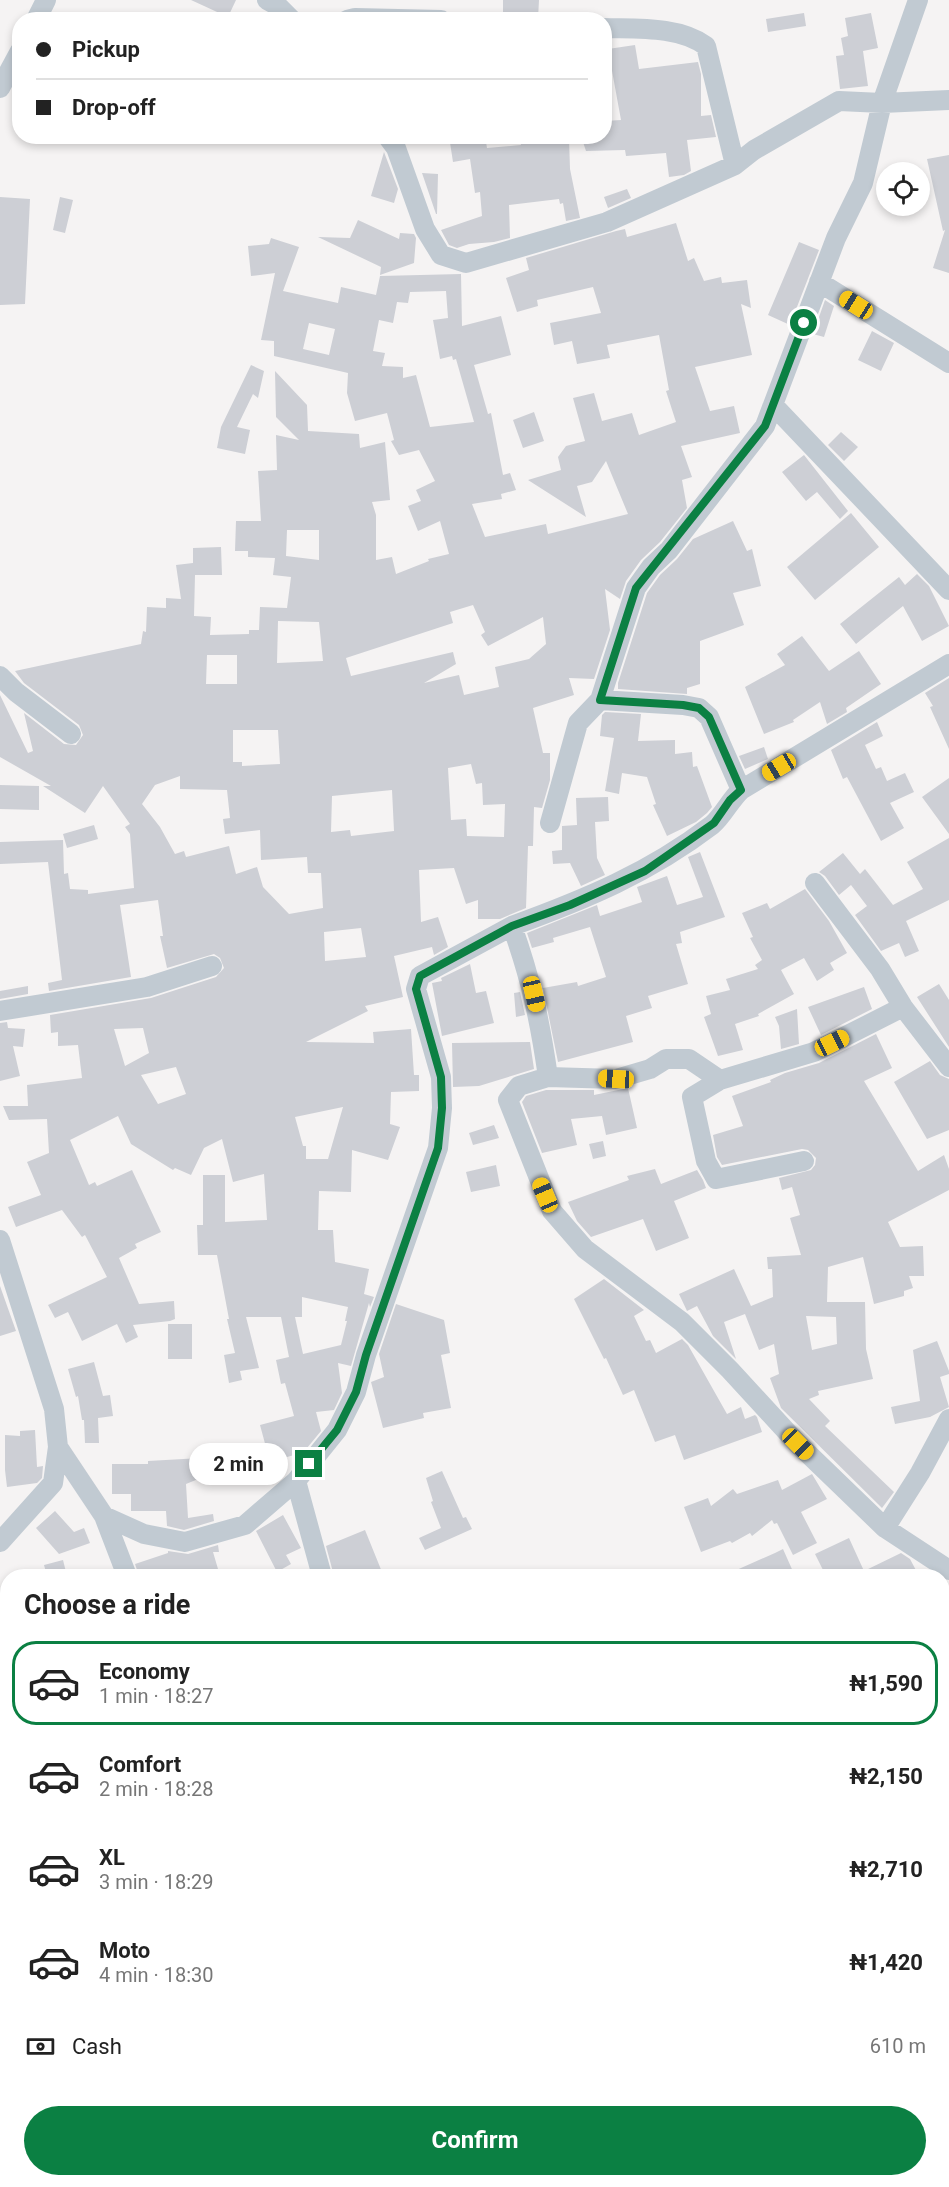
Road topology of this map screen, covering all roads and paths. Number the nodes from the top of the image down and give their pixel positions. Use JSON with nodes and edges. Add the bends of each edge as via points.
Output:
{"nodes":[{"id":1,"x":267,"y":0,"type":"edge"},
{"id":2,"x":918,"y":0,"type":"edge"},
{"id":3,"x":282,"y":12,"type":"edge"},
{"id":4,"x":612,"y":28,"type":"edge"},
{"id":5,"x":12,"y":66,"type":"edge"},
{"id":6,"x":0,"y":88,"type":"edge"},
{"id":7,"x":949,"y":100,"type":"edge"},
{"id":8,"x":882,"y":103,"type":"junction"},
{"id":9,"x":394,"y":144,"type":"edge"},
{"id":10,"x":735,"y":165,"type":"junction"},
{"id":11,"x":819,"y":282,"type":"junction"},
{"id":12,"x":949,"y":363,"type":"edge"},
{"id":13,"x":774,"y":406,"type":"junction"},
{"id":14,"x":949,"y":590,"type":"edge"},
{"id":15,"x":949,"y":664,"type":"edge"},
{"id":16,"x":0,"y":676,"type":"edge"},
{"id":17,"x":600,"y":700,"type":"junction"},
{"id":18,"x":71,"y":734,"type":"dead end"},
{"id":19,"x":741,"y":790,"type":"junction"},
{"id":20,"x":550,"y":823,"type":"dead end"},
{"id":21,"x":815,"y":883,"type":"dead end"},
{"id":22,"x":512,"y":926,"type":"junction"},
{"id":23,"x":212,"y":966,"type":"dead end"},
{"id":24,"x":903,"y":1007,"type":"junction"},
{"id":25,"x":0,"y":1011,"type":"edge"},
{"id":26,"x":949,"y":1067,"type":"edge"},
{"id":27,"x":548,"y":1077,"type":"junction"},
{"id":28,"x":720,"y":1080,"type":"junction"},
{"id":29,"x":804,"y":1161,"type":"dead end"},
{"id":30,"x":0,"y":1240,"type":"edge"},
{"id":31,"x":949,"y":1419,"type":"edge"},
{"id":32,"x":58,"y":1447,"type":"junction"},
{"id":33,"x":296,"y":1481,"type":"junction"},
{"id":34,"x":104,"y":1516,"type":"junction"},
{"id":35,"x":885,"y":1528,"type":"junction"},
{"id":36,"x":0,"y":1542,"type":"edge"},
{"id":37,"x":124,"y":1569,"type":"edge"},
{"id":38,"x":320,"y":1569,"type":"edge"},
{"id":39,"x":947,"y":1569,"type":"edge"}],
"edges":[{"from":1,"to":3,"type":"street"},
{"from":2,"to":8,"type":"street"},
{"from":4,"to":10,"type":"street","via":[[657,30],[697,39],[706,46]]},
{"from":5,"to":6,"type":"street"},
{"from":7,"to":8,"type":"street"},
{"from":8,"to":10,"type":"street","via":[[839,101]]},
{"from":8,"to":11,"type":"street","via":[[863,183]]},
{"from":9,"to":10,"type":"street","via":[[425,229],[441,255],[466,263],[607,222]]},
{"from":11,"to":12,"type":"street"},
{"from":11,"to":13,"type":"street"},
{"from":13,"to":14,"type":"street"},
{"from":13,"to":17,"type":"street","via":[[765,426],[636,588]]},
{"from":15,"to":19,"type":"street"},
{"from":16,"to":18,"type":"street"},
{"from":17,"to":19,"type":"street","via":[[699,708],[709,717]]},
{"from":17,"to":20,"type":"street","via":[[578,723]]},
{"from":19,"to":22,"type":"street","via":[[714,823],[645,871]]},
{"from":21,"to":24,"type":"street","via":[[880,969]]},
{"from":22,"to":27,"type":"street","via":[[536,1004]]},
{"from":22,"to":33,"type":"street","via":[[420,976],[416,989],[441,1077],[438,1148],[356,1392],[337,1430]]},
{"from":23,"to":25,"type":"street","via":[[147,987]]},
{"from":24,"to":26,"type":"street"},
{"from":24,"to":28,"type":"street","via":[[814,1052]]},
{"from":27,"to":28,"type":"street","via":[[616,1079],[650,1069],[666,1059],[689,1059]]},
{"from":27,"to":35,"type":"street","via":[[519,1086],[508,1100],[552,1210],[585,1249],[682,1322],[798,1444]]},
{"from":28,"to":29,"type":"street","via":[[692,1098],[706,1161],[716,1179]]},
{"from":30,"to":32,"type":"street","via":[[54,1409]]},
{"from":31,"to":35,"type":"street"},
{"from":32,"to":34,"type":"street"},
{"from":32,"to":36,"type":"street","via":[[53,1483]]},
{"from":33,"to":34,"type":"street","via":[[245,1525],[185,1542],[144,1534]]},
{"from":33,"to":38,"type":"street"},
{"from":34,"to":37,"type":"street"},
{"from":35,"to":39,"type":"street"}]}
